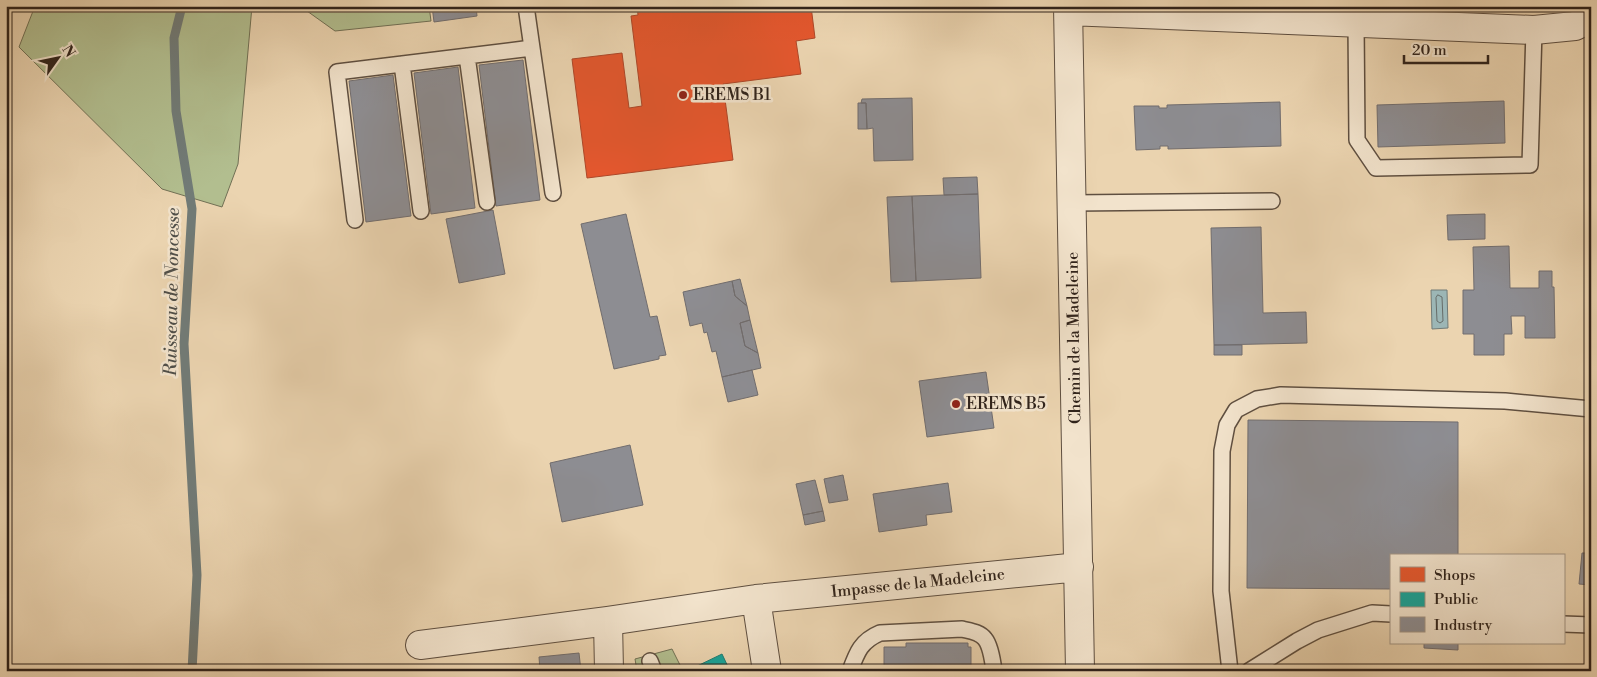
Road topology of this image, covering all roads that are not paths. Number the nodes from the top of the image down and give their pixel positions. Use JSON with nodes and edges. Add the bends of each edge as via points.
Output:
{"nodes":[{"id":1,"x":526,"y":6,"type":"edge"},
{"id":2,"x":1068,"y":9,"type":"edge"},
{"id":3,"x":1356,"y":22,"type":"junction"},
{"id":4,"x":1585,"y":26,"type":"edge"},
{"id":5,"x":1534,"y":30,"type":"junction"},
{"id":6,"x":532,"y":48,"type":"junction"},
{"id":7,"x":467,"y":56,"type":"junction"},
{"id":8,"x":402,"y":64,"type":"junction"},
{"id":9,"x":552,"y":193,"type":"dead end"},
{"id":10,"x":1272,"y":200,"type":"dead end"},
{"id":11,"x":487,"y":202,"type":"dead end"},
{"id":12,"x":1072,"y":203,"type":"junction"},
{"id":13,"x":421,"y":211,"type":"dead end"},
{"id":14,"x":355,"y":220,"type":"dead end"},
{"id":15,"x":1591,"y":410,"type":"edge"},
{"id":16,"x":1079,"y":568,"type":"junction"},
{"id":17,"x":756,"y":599,"type":"junction"},
{"id":18,"x":1390,"y":614,"type":"edge"},
{"id":19,"x":608,"y":621,"type":"junction"},
{"id":20,"x":1564,"y":624,"type":"edge"},
{"id":21,"x":1591,"y":625,"type":"edge"},
{"id":22,"x":420,"y":645,"type":"dead end"},
{"id":23,"x":609,"y":671,"type":"edge"},
{"id":24,"x":767,"y":671,"type":"edge"},
{"id":25,"x":850,"y":671,"type":"edge"},
{"id":26,"x":994,"y":671,"type":"edge"},
{"id":27,"x":1080,"y":671,"type":"edge"},
{"id":28,"x":1230,"y":671,"type":"edge"},
{"id":29,"x":1248,"y":671,"type":"edge"}],
"edges":[{"from":1,"to":6,"type":"lane"},
{"from":2,"to":3,"type":"street"},
{"from":2,"to":12,"type":"street","name":"Chemin de la Madeleine"},
{"from":3,"to":5,"type":"street"},
{"from":3,"to":5,"type":"lane","via":[[1356,140],[1376,168],[1530,165]]},
{"from":4,"to":5,"type":"street"},
{"from":6,"to":7,"type":"lane"},
{"from":6,"to":9,"type":"lane"},
{"from":7,"to":8,"type":"lane"},
{"from":7,"to":11,"type":"lane"},
{"from":8,"to":13,"type":"lane"},
{"from":8,"to":14,"type":"lane","via":[[337,72]]},
{"from":10,"to":12,"type":"lane"},
{"from":12,"to":16,"type":"street","name":"Chemin de la Madeleine"},
{"from":15,"to":28,"type":"lane","via":[[1505,401],[1281,394],[1257,399],[1236,410],[1227,425],[1222,451],[1221,591]]},
{"from":16,"to":17,"type":"street","name":"Impasse de la Madeleine"},
{"from":16,"to":27,"type":"street","name":"Chemin de la Madeleine"},
{"from":17,"to":19,"type":"street","name":"Impasse de la Madeleine"},
{"from":17,"to":24,"type":"street"},
{"from":18,"to":29,"type":"lane","via":[[1372,613],[1318,630]]},
{"from":19,"to":22,"type":"street","name":"Impasse de la Madeleine"},
{"from":19,"to":23,"type":"street"},
{"from":20,"to":21,"type":"lane"},
{"from":25,"to":26,"type":"lane","via":[[860,647],[880,633],[962,629],[985,638]]}]}
